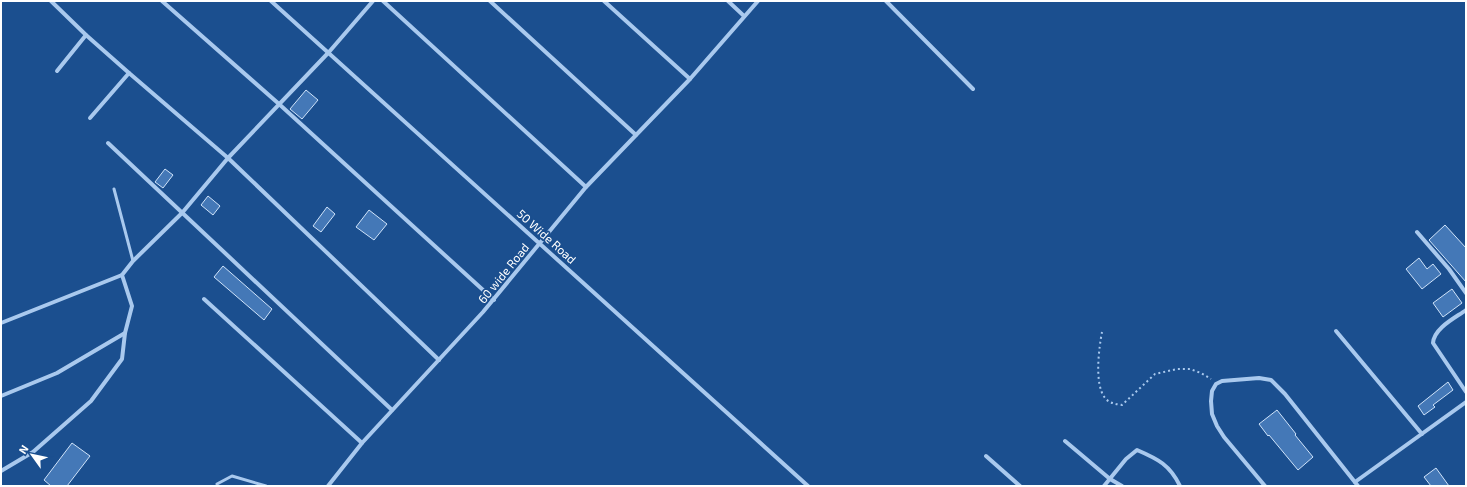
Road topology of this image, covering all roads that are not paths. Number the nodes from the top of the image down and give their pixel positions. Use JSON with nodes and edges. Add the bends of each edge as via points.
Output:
{"nodes":[{"id":1,"x":51,"y":1,"type":"edge"},
{"id":2,"x":162,"y":1,"type":"edge"},
{"id":3,"x":271,"y":1,"type":"edge"},
{"id":4,"x":374,"y":1,"type":"edge"},
{"id":5,"x":383,"y":1,"type":"edge"},
{"id":6,"x":490,"y":1,"type":"edge"},
{"id":7,"x":604,"y":1,"type":"edge"},
{"id":8,"x":728,"y":1,"type":"edge"},
{"id":9,"x":758,"y":1,"type":"edge"},
{"id":10,"x":886,"y":1,"type":"edge"},
{"id":11,"x":744,"y":16,"type":"junction"},
{"id":12,"x":86,"y":35,"type":"junction"},
{"id":13,"x":329,"y":52,"type":"junction"},
{"id":14,"x":57,"y":71,"type":"dead end"},
{"id":15,"x":129,"y":73,"type":"junction"},
{"id":16,"x":690,"y":79,"type":"junction"},
{"id":17,"x":972,"y":89,"type":"dead end"},
{"id":18,"x":279,"y":104,"type":"junction"},
{"id":19,"x":90,"y":118,"type":"dead end"},
{"id":20,"x":636,"y":135,"type":"junction"},
{"id":21,"x":108,"y":143,"type":"dead end"},
{"id":22,"x":228,"y":158,"type":"junction"},
{"id":23,"x":586,"y":187,"type":"junction"},
{"id":24,"x":114,"y":189,"type":"dead end"},
{"id":25,"x":182,"y":213,"type":"junction"},
{"id":26,"x":1418,"y":232,"type":"dead end"},
{"id":27,"x":540,"y":243,"type":"junction"},
{"id":28,"x":133,"y":261,"type":"junction"},
{"id":29,"x":122,"y":275,"type":"junction"},
{"id":30,"x":1466,"y":293,"type":"edge"},
{"id":31,"x":204,"y":299,"type":"dead end"},
{"id":32,"x":494,"y":300,"type":"junction"},
{"id":33,"x":1466,"y":310,"type":"edge"},
{"id":34,"x":1,"y":323,"type":"edge"},
{"id":35,"x":1336,"y":332,"type":"dead end"},
{"id":36,"x":125,"y":333,"type":"junction"},
{"id":37,"x":439,"y":360,"type":"junction"},
{"id":38,"x":1466,"y":392,"type":"edge"},
{"id":39,"x":1,"y":396,"type":"edge"},
{"id":40,"x":1466,"y":402,"type":"edge"},
{"id":41,"x":392,"y":410,"type":"junction"},
{"id":42,"x":1422,"y":434,"type":"junction"},
{"id":43,"x":1065,"y":441,"type":"dead end"},
{"id":44,"x":362,"y":443,"type":"junction"},
{"id":45,"x":986,"y":456,"type":"dead end"},
{"id":46,"x":1,"y":471,"type":"edge"},
{"id":47,"x":1110,"y":479,"type":"junction"},
{"id":48,"x":218,"y":484,"type":"dead end"},
{"id":49,"x":1357,"y":484,"type":"edge"},
{"id":50,"x":266,"y":486,"type":"edge"},
{"id":51,"x":328,"y":486,"type":"edge"},
{"id":52,"x":808,"y":486,"type":"edge"},
{"id":53,"x":1020,"y":486,"type":"edge"},
{"id":54,"x":1104,"y":486,"type":"edge"},
{"id":55,"x":1122,"y":486,"type":"edge"},
{"id":56,"x":1180,"y":486,"type":"edge"},
{"id":57,"x":1265,"y":486,"type":"edge"}],
"edges":[{"from":1,"to":12,"type":"street"},
{"from":2,"to":18,"type":"street"},
{"from":3,"to":13,"type":"street","name":"50 Wide Road"},
{"from":4,"to":13,"type":"street"},
{"from":5,"to":23,"type":"street"},
{"from":6,"to":20,"type":"street"},
{"from":7,"to":16,"type":"street"},
{"from":8,"to":11,"type":"street"},
{"from":9,"to":11,"type":"street","name":"60 wide Road"},
{"from":10,"to":17,"type":"street"},
{"from":11,"to":16,"type":"street","name":"60 wide Road"},
{"from":12,"to":14,"type":"street"},
{"from":12,"to":15,"type":"street"},
{"from":13,"to":18,"type":"street"},
{"from":13,"to":27,"type":"street","name":"50 Wide Road"},
{"from":15,"to":19,"type":"street"},
{"from":15,"to":22,"type":"street"},
{"from":16,"to":20,"type":"street","name":"60 wide Road"},
{"from":18,"to":22,"type":"street"},
{"from":18,"to":32,"type":"street"},
{"from":20,"to":23,"type":"street","name":"60 wide Road"},
{"from":21,"to":25,"type":"street"},
{"from":22,"to":25,"type":"street"},
{"from":22,"to":37,"type":"street"},
{"from":23,"to":27,"type":"street","name":"60 wide Road"},
{"from":24,"to":28,"type":"lane"},
{"from":25,"to":28,"type":"street"},
{"from":25,"to":41,"type":"street"},
{"from":26,"to":30,"type":"street"},
{"from":27,"to":32,"type":"street","name":"60 wide Road"},
{"from":27,"to":52,"type":"street","name":"50 Wide Road"},
{"from":28,"to":29,"type":"street"},
{"from":29,"to":34,"type":"street"},
{"from":29,"to":36,"type":"street","via":[[132,306]]},
{"from":31,"to":44,"type":"street"},
{"from":32,"to":37,"type":"street","name":"60 wide Road"},
{"from":33,"to":38,"type":"street","via":[[1437,332],[1433,343]]},
{"from":35,"to":42,"type":"street"},
{"from":36,"to":39,"type":"street","via":[[57,373]]},
{"from":36,"to":46,"type":"street","via":[[122,359],[91,401],[33,452]]},
{"from":37,"to":41,"type":"street","name":"60 wide Road"},
{"from":40,"to":42,"type":"street"},
{"from":41,"to":44,"type":"street","name":"60 wide Road"},
{"from":42,"to":49,"type":"street"},
{"from":43,"to":47,"type":"street"},
{"from":44,"to":51,"type":"street","name":"60 wide Road"},
{"from":45,"to":53,"type":"street"},
{"from":47,"to":54,"type":"street"},
{"from":47,"to":55,"type":"street"},
{"from":47,"to":56,"type":"street","via":[[1137,450],[1163,463],[1174,474]]},
{"from":48,"to":50,"type":"lane","via":[[232,476]]},
{"from":49,"to":57,"type":"street","via":[[1271,380],[1258,378],[1222,381],[1216,384],[1212,391],[1212,414],[1224,437]]}]}
